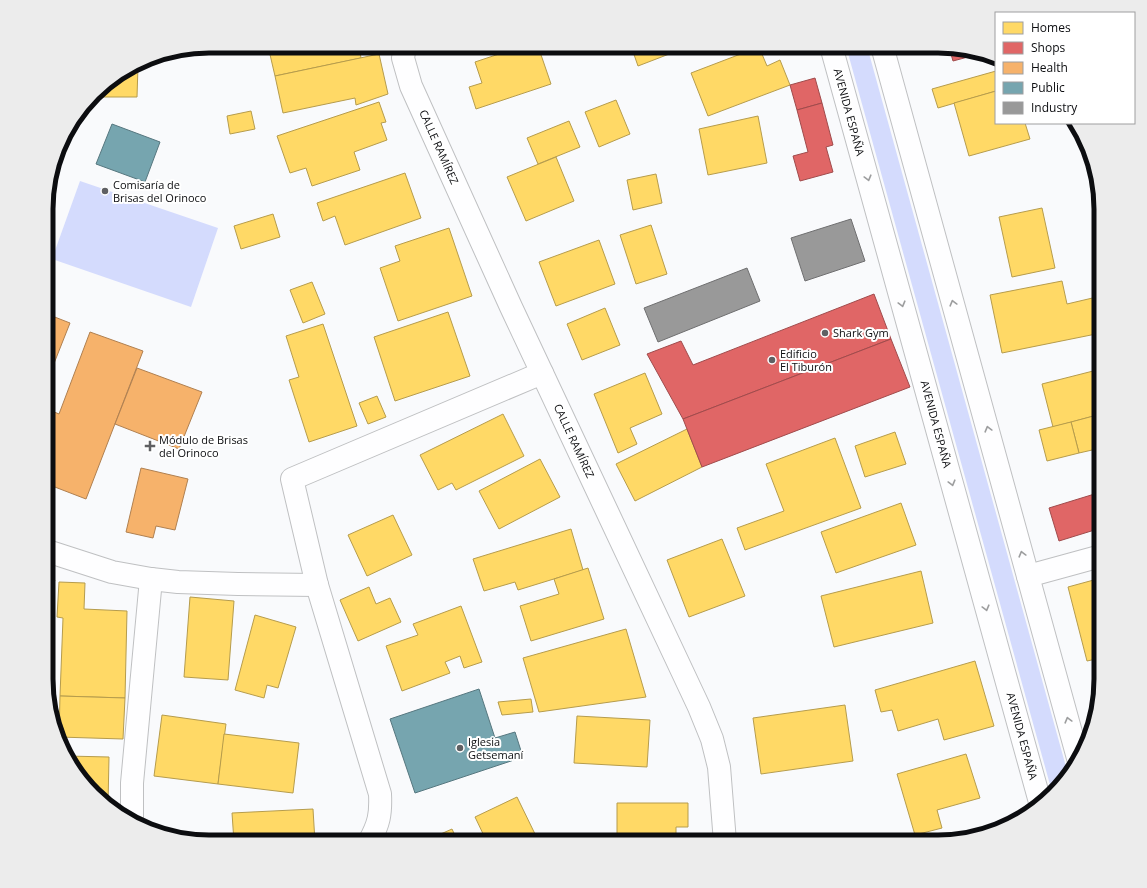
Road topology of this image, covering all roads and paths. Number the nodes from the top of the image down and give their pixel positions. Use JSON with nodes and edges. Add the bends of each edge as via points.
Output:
{"nodes":[{"id":1,"x":404,"y":53,"type":"edge"},
{"id":2,"x":833,"y":53,"type":"edge"},
{"id":3,"x":884,"y":53,"type":"edge"},
{"id":4,"x":542,"y":373,"type":"junction"},
{"id":5,"x":53,"y":553,"type":"edge"},
{"id":6,"x":1094,"y":558,"type":"edge"},
{"id":7,"x":1028,"y":576,"type":"junction"},
{"id":8,"x":151,"y":579,"type":"junction"},
{"id":9,"x":317,"y":585,"type":"junction"},
{"id":10,"x":1076,"y":751,"type":"edge"},
{"id":11,"x":1039,"y":798,"type":"edge"},
{"id":12,"x":132,"y":815,"type":"edge"},
{"id":13,"x":372,"y":835,"type":"edge"},
{"id":14,"x":724,"y":835,"type":"edge"}],
"edges":[{"from":1,"to":4,"type":"street","name":"CALLE RAMÍREZ","via":[[411,86]]},
{"from":2,"to":11,"type":"street","name":"AVENIDA ESPAÑA","one_way":true},
{"from":7,"to":3,"type":"street","one_way":true},
{"from":4,"to":9,"type":"street","via":[[292,479]]},
{"from":4,"to":14,"type":"street","name":"CALLE RAMÍREZ","via":[[712,739],[719,767]]},
{"from":5,"to":8,"type":"street","via":[[112,572]]},
{"from":6,"to":7,"type":"street"},
{"from":10,"to":7,"type":"street","one_way":true},
{"from":8,"to":9,"type":"street","via":[[231,584]]},
{"from":8,"to":12,"type":"street","via":[[132,783]]},
{"from":9,"to":13,"type":"street","via":[[380,794],[381,810]]}]}
